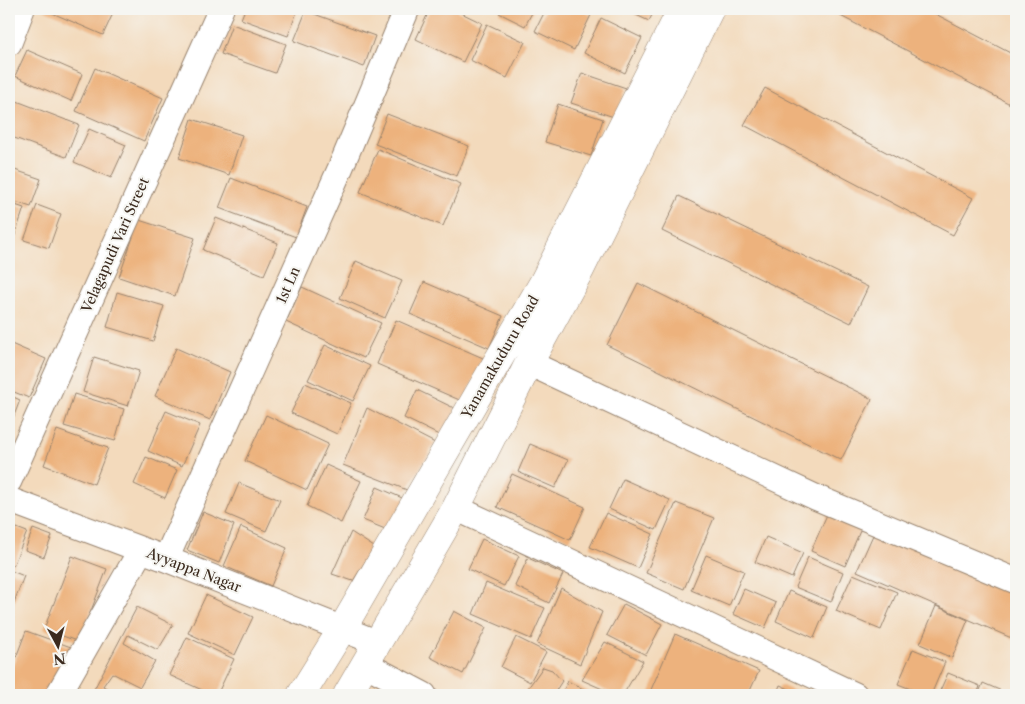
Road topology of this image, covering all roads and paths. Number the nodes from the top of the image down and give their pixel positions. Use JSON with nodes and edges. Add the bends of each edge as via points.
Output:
{"nodes":[{"id":1,"x":22,"y":9,"type":"edge"},
{"id":2,"x":221,"y":9,"type":"edge"},
{"id":3,"x":407,"y":9,"type":"edge"},
{"id":4,"x":682,"y":9,"type":"edge"},
{"id":5,"x":710,"y":9,"type":"edge"},
{"id":6,"x":9,"y":43,"type":"edge"},
{"id":7,"x":529,"y":363,"type":"junction"},
{"id":8,"x":9,"y":481,"type":"edge"},
{"id":9,"x":9,"y":500,"type":"edge"},
{"id":10,"x":456,"y":508,"type":"junction"},
{"id":11,"x":141,"y":550,"type":"junction"},
{"id":12,"x":166,"y":559,"type":"junction"},
{"id":13,"x":1016,"y":581,"type":"edge"},
{"id":14,"x":342,"y":629,"type":"junction"},
{"id":15,"x":371,"y":654,"type":"junction"},
{"id":16,"x":58,"y":695,"type":"edge"},
{"id":17,"x":301,"y":695,"type":"edge"},
{"id":18,"x":347,"y":695,"type":"edge"},
{"id":19,"x":424,"y":695,"type":"edge"},
{"id":20,"x":855,"y":695,"type":"edge"}],
"edges":[{"from":1,"to":6,"type":"street"},
{"from":2,"to":8,"type":"street","name":"Velagapudi Vari Street"},
{"from":3,"to":12,"type":"street","name":"1st Ln","via":[[336,178]]},
{"from":4,"to":14,"type":"street","name":"Yanamakuduru Road","via":[[543,283]]},
{"from":5,"to":7,"type":"street","name":"Yanamakuduru Road","via":[[580,270]]},
{"from":7,"to":10,"type":"street","name":"Yanamakuduru Road"},
{"from":7,"to":13,"type":"street","via":[[815,498]]},
{"from":9,"to":11,"type":"street","name":"Ayyappa Nagar"},
{"from":10,"to":15,"type":"street","name":"Yanamakuduru Road"},
{"from":10,"to":20,"type":"street"},
{"from":11,"to":12,"type":"street","name":"Ayyappa Nagar"},
{"from":11,"to":16,"type":"street"},
{"from":12,"to":14,"type":"street","name":"Ayyappa Nagar"},
{"from":14,"to":15,"type":"street","name":"Ayyappa Nagar"},
{"from":14,"to":17,"type":"street","name":"Yanamakuduru Road"},
{"from":15,"to":18,"type":"street","name":"Yanamakuduru Road"},
{"from":15,"to":19,"type":"street","name":"Ayyappa Nagar"}]}
